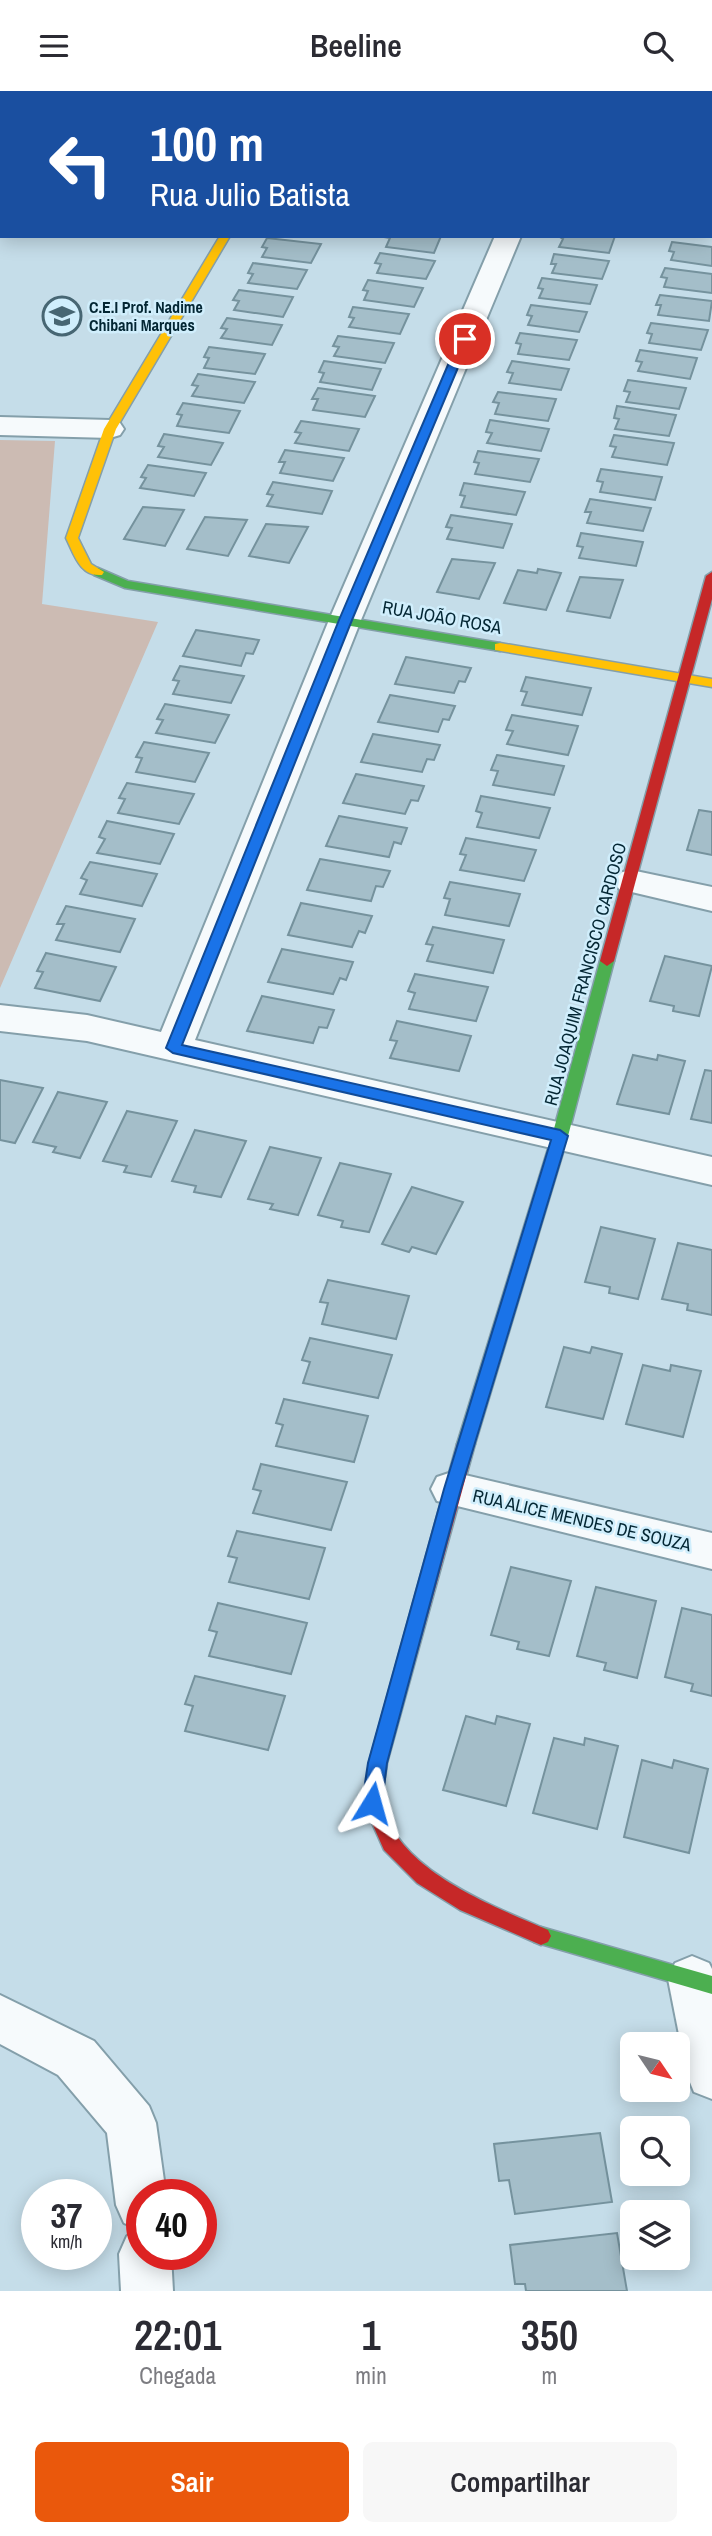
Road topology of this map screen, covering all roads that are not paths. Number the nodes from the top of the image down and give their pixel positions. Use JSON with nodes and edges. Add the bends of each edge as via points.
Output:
{"nodes":[{"id":1,"x":224,"y":238,"type":"edge"},
{"id":2,"x":507,"y":238,"type":"edge"},
{"id":3,"x":0,"y":426,"type":"edge"},
{"id":4,"x":110,"y":429,"type":"junction"},
{"id":5,"x":712,"y":576,"type":"edge"},
{"id":6,"x":345,"y":620,"type":"junction"},
{"id":7,"x":685,"y":678,"type":"junction"},
{"id":8,"x":712,"y":683,"type":"edge"},
{"id":9,"x":631,"y":881,"type":"junction"},
{"id":10,"x":712,"y":899,"type":"edge"},
{"id":11,"x":0,"y":1018,"type":"edge"},
{"id":12,"x":173,"y":1048,"type":"junction"},
{"id":13,"x":560,"y":1136,"type":"junction"},
{"id":14,"x":712,"y":1171,"type":"edge"},
{"id":15,"x":452,"y":1489,"type":"junction"},
{"id":16,"x":712,"y":1551,"type":"edge"},
{"id":17,"x":702,"y":1982,"type":"edge"},
{"id":18,"x":0,"y":2018,"type":"edge"},
{"id":19,"x":712,"y":2075,"type":"edge"},
{"id":20,"x":139,"y":2179,"type":"edge"},
{"id":21,"x":146,"y":2270,"type":"edge"},
{"id":22,"x":147,"y":2291,"type":"edge"}],
"edges":[{"from":1,"to":4,"type":"street","name":"RUA JOÃO ROSA"},
{"from":2,"to":6,"type":"street"},
{"from":3,"to":4,"type":"street"},
{"from":4,"to":6,"type":"street","name":"RUA JOÃO ROSA","via":[[72,538],[86,566],[125,584]]},
{"from":5,"to":7,"type":"street","name":"RUA JOAQUIM FRANCISCO CARDOSO"},
{"from":6,"to":7,"type":"street","name":"RUA JOÃO ROSA"},
{"from":6,"to":12,"type":"street"},
{"from":7,"to":8,"type":"street","name":"RUA JOÃO ROSA"},
{"from":7,"to":9,"type":"street","name":"RUA JOAQUIM FRANCISCO CARDOSO"},
{"from":9,"to":10,"type":"street"},
{"from":9,"to":13,"type":"street","name":"RUA JOAQUIM FRANCISCO CARDOSO"},
{"from":11,"to":12,"type":"street","via":[[87,1028]]},
{"from":12,"to":13,"type":"street"},
{"from":13,"to":14,"type":"street"},
{"from":13,"to":15,"type":"street","name":"RUA JOAQUIM FRANCISCO CARDOSO"},
{"from":15,"to":16,"type":"street","name":"RUA ALICE MENDES DE SOUZA"},
{"from":15,"to":17,"type":"street","name":"RUA JOAQUIM FRANCISCO CARDOSO","via":[[377,1763],[372,1803],[384,1832],[430,1882],[490,1919]]},
{"from":17,"to":19,"type":"street"},
{"from":18,"to":20,"type":"street","via":[[76,2058],[131,2123]]},
{"from":21,"to":22,"type":"street"}]}
